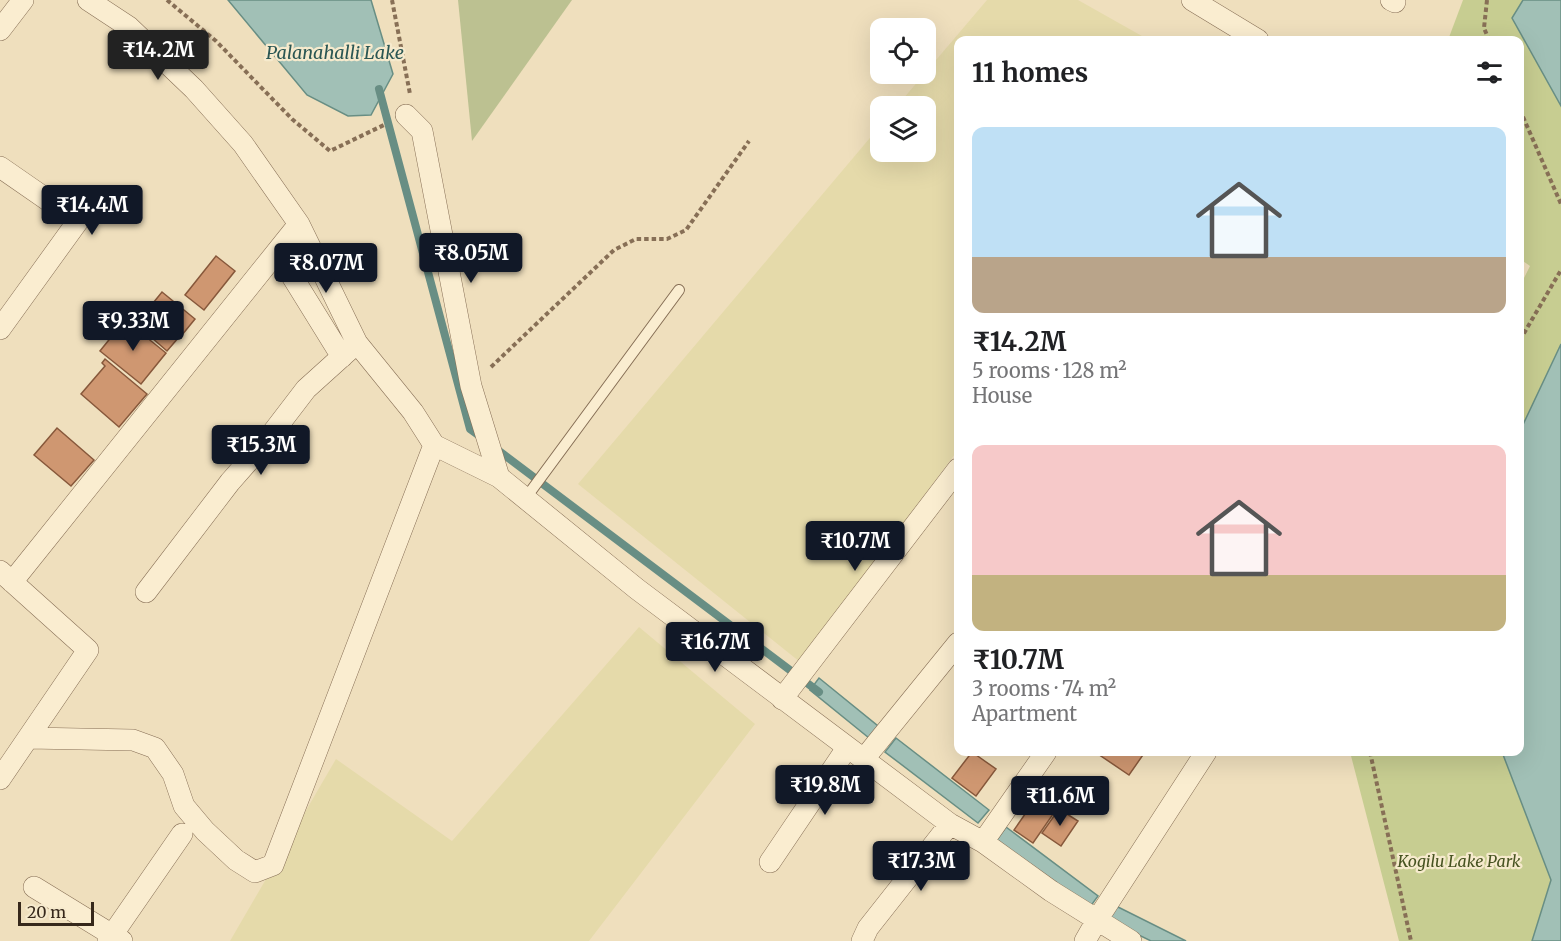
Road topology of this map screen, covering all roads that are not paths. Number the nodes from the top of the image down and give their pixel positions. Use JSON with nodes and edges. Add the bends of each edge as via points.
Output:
{"nodes":[{"id":1,"x":23,"y":0,"type":"edge"},
{"id":2,"x":88,"y":0,"type":"edge"},
{"id":3,"x":1192,"y":0,"type":"edge"},
{"id":4,"x":0,"y":30,"type":"edge"},
{"id":5,"x":1251,"y":36,"type":"edge"},
{"id":6,"x":406,"y":115,"type":"road end"},
{"id":7,"x":0,"y":167,"type":"edge"},
{"id":8,"x":299,"y":224,"type":"junction"},
{"id":9,"x":277,"y":252,"type":"junction"},
{"id":10,"x":679,"y":290,"type":"dead end"},
{"id":11,"x":0,"y":329,"type":"edge"},
{"id":12,"x":349,"y":350,"type":"junction"},
{"id":13,"x":434,"y":445,"type":"junction"},
{"id":14,"x":954,"y":474,"type":"edge"},
{"id":15,"x":499,"y":477,"type":"junction"},
{"id":16,"x":525,"y":499,"type":"junction"},
{"id":17,"x":6,"y":577,"type":"edge"},
{"id":18,"x":146,"y":592,"type":"dead end"},
{"id":19,"x":954,"y":647,"type":"edge"},
{"id":20,"x":782,"y":699,"type":"junction"},
{"id":21,"x":29,"y":738,"type":"junction"},
{"id":22,"x":855,"y":754,"type":"junction"},
{"id":23,"x":1043,"y":756,"type":"edge"},
{"id":24,"x":1203,"y":756,"type":"edge"},
{"id":25,"x":0,"y":779,"type":"edge"},
{"id":26,"x":950,"y":824,"type":"junction"},
{"id":27,"x":182,"y":834,"type":"dead end"},
{"id":28,"x":982,"y":842,"type":"junction"},
{"id":29,"x":770,"y":862,"type":"dead end"},
{"id":30,"x":34,"y":887,"type":"dead end"},
{"id":31,"x":1097,"y":920,"type":"junction"},
{"id":32,"x":114,"y":939,"type":"edge"},
{"id":33,"x":862,"y":941,"type":"edge"},
{"id":34,"x":1085,"y":941,"type":"edge"},
{"id":35,"x":1131,"y":941,"type":"edge"}],
"edges":[{"from":1,"to":4,"type":"street"},
{"from":2,"to":8,"type":"street","via":[[129,27],[195,89],[243,144]]},
{"from":3,"to":5,"type":"street"},
{"from":6,"to":15,"type":"street","via":[[422,131],[471,386]]},
{"from":7,"to":11,"type":"street","via":[[78,221]]},
{"from":8,"to":9,"type":"street"},
{"from":8,"to":12,"type":"street"},
{"from":9,"to":12,"type":"street"},
{"from":9,"to":17,"type":"street"},
{"from":10,"to":16,"type":"lane"},
{"from":12,"to":13,"type":"street","via":[[413,411]]},
{"from":12,"to":18,"type":"street","via":[[306,389]]},
{"from":13,"to":15,"type":"street"},
{"from":13,"to":21,"type":"street","via":[[273,865],[255,872],[205,831],[184,806],[173,774],[155,748],[133,741]]},
{"from":14,"to":20,"type":"street"},
{"from":15,"to":16,"type":"street"},
{"from":16,"to":20,"type":"street"},
{"from":17,"to":21,"type":"street","via":[[88,650]]},
{"from":19,"to":22,"type":"street"},
{"from":20,"to":22,"type":"street"},
{"from":21,"to":25,"type":"street"},
{"from":22,"to":26,"type":"street"},
{"from":22,"to":29,"type":"street"},
{"from":23,"to":28,"type":"street"},
{"from":24,"to":31,"type":"street"},
{"from":26,"to":28,"type":"street"},
{"from":26,"to":33,"type":"street","via":[[868,928]]},
{"from":27,"to":32,"type":"street"},
{"from":28,"to":31,"type":"street"},
{"from":30,"to":32,"type":"street"},
{"from":31,"to":34,"type":"street"},
{"from":31,"to":35,"type":"street"}]}
